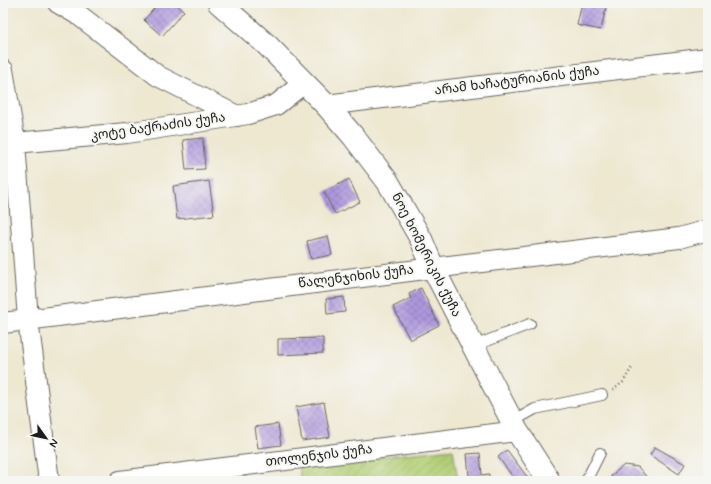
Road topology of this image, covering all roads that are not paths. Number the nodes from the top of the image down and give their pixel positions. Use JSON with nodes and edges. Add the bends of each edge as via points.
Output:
{"nodes":[{"id":1,"x":58,"y":3,"type":"edge"},
{"id":2,"x":219,"y":3,"type":"edge"},
{"id":3,"x":708,"y":58,"type":"edge"},
{"id":4,"x":3,"y":70,"type":"edge"},
{"id":5,"x":304,"y":83,"type":"junction"},
{"id":6,"x":326,"y":105,"type":"junction"},
{"id":7,"x":237,"y":116,"type":"junction"},
{"id":8,"x":9,"y":143,"type":"edge"},
{"id":9,"x":708,"y":230,"type":"edge"},
{"id":10,"x":433,"y":268,"type":"junction"},
{"id":11,"x":28,"y":320,"type":"junction"},
{"id":12,"x":3,"y":323,"type":"edge"},
{"id":13,"x":530,"y":324,"type":"dead end"},
{"id":14,"x":474,"y":346,"type":"junction"},
{"id":15,"x":602,"y":395,"type":"road end"},
{"id":16,"x":515,"y":426,"type":"junction"},
{"id":17,"x":600,"y":453,"type":"dead end"},
{"id":18,"x":49,"y":481,"type":"edge"},
{"id":19,"x":120,"y":481,"type":"edge"},
{"id":20,"x":549,"y":481,"type":"edge"},
{"id":21,"x":586,"y":481,"type":"edge"}],
"edges":[{"from":1,"to":7,"type":"street","via":[[80,16],[158,76]]},
{"from":2,"to":5,"type":"street","name":"ნოე ხომერიკის ქუჩა","via":[[267,45]]},
{"from":3,"to":6,"type":"street","name":"არამ ხაჩატურიანის ქუჩა"},
{"from":4,"to":8,"type":"street"},
{"from":5,"to":6,"type":"street","name":"ნოე ხომერიკის ქუჩა"},
{"from":5,"to":7,"type":"street","name":"კოტე ბაქრაძის ქუჩა","via":[[276,105]]},
{"from":6,"to":10,"type":"street","name":"ნოე ხომერიკის ქუჩა","via":[[388,182],[421,239]]},
{"from":7,"to":8,"type":"street","name":"კოტე ბაქრაძის ქუჩა","via":[[127,133]]},
{"from":8,"to":11,"type":"street"},
{"from":9,"to":10,"type":"street","name":"წალენჯიხის ქუჩა","via":[[679,238]]},
{"from":10,"to":11,"type":"street","name":"წალენჯიხის ქუჩა"},
{"from":10,"to":14,"type":"street","name":"ნოე ხომერიკის ქუჩა"},
{"from":11,"to":12,"type":"street","name":"წალენჯიხის ქუჩა"},
{"from":11,"to":18,"type":"street"},
{"from":13,"to":14,"type":"lane"},
{"from":14,"to":16,"type":"street","name":"ნოე ხომერიკის ქუჩა"},
{"from":15,"to":16,"type":"lane","via":[[535,409]]},
{"from":16,"to":19,"type":"street","name":"თოლენჯის ქუჩა"},
{"from":16,"to":20,"type":"street","name":"ნოე ხომერიკის ქუჩა"},
{"from":17,"to":21,"type":"lane"}]}
